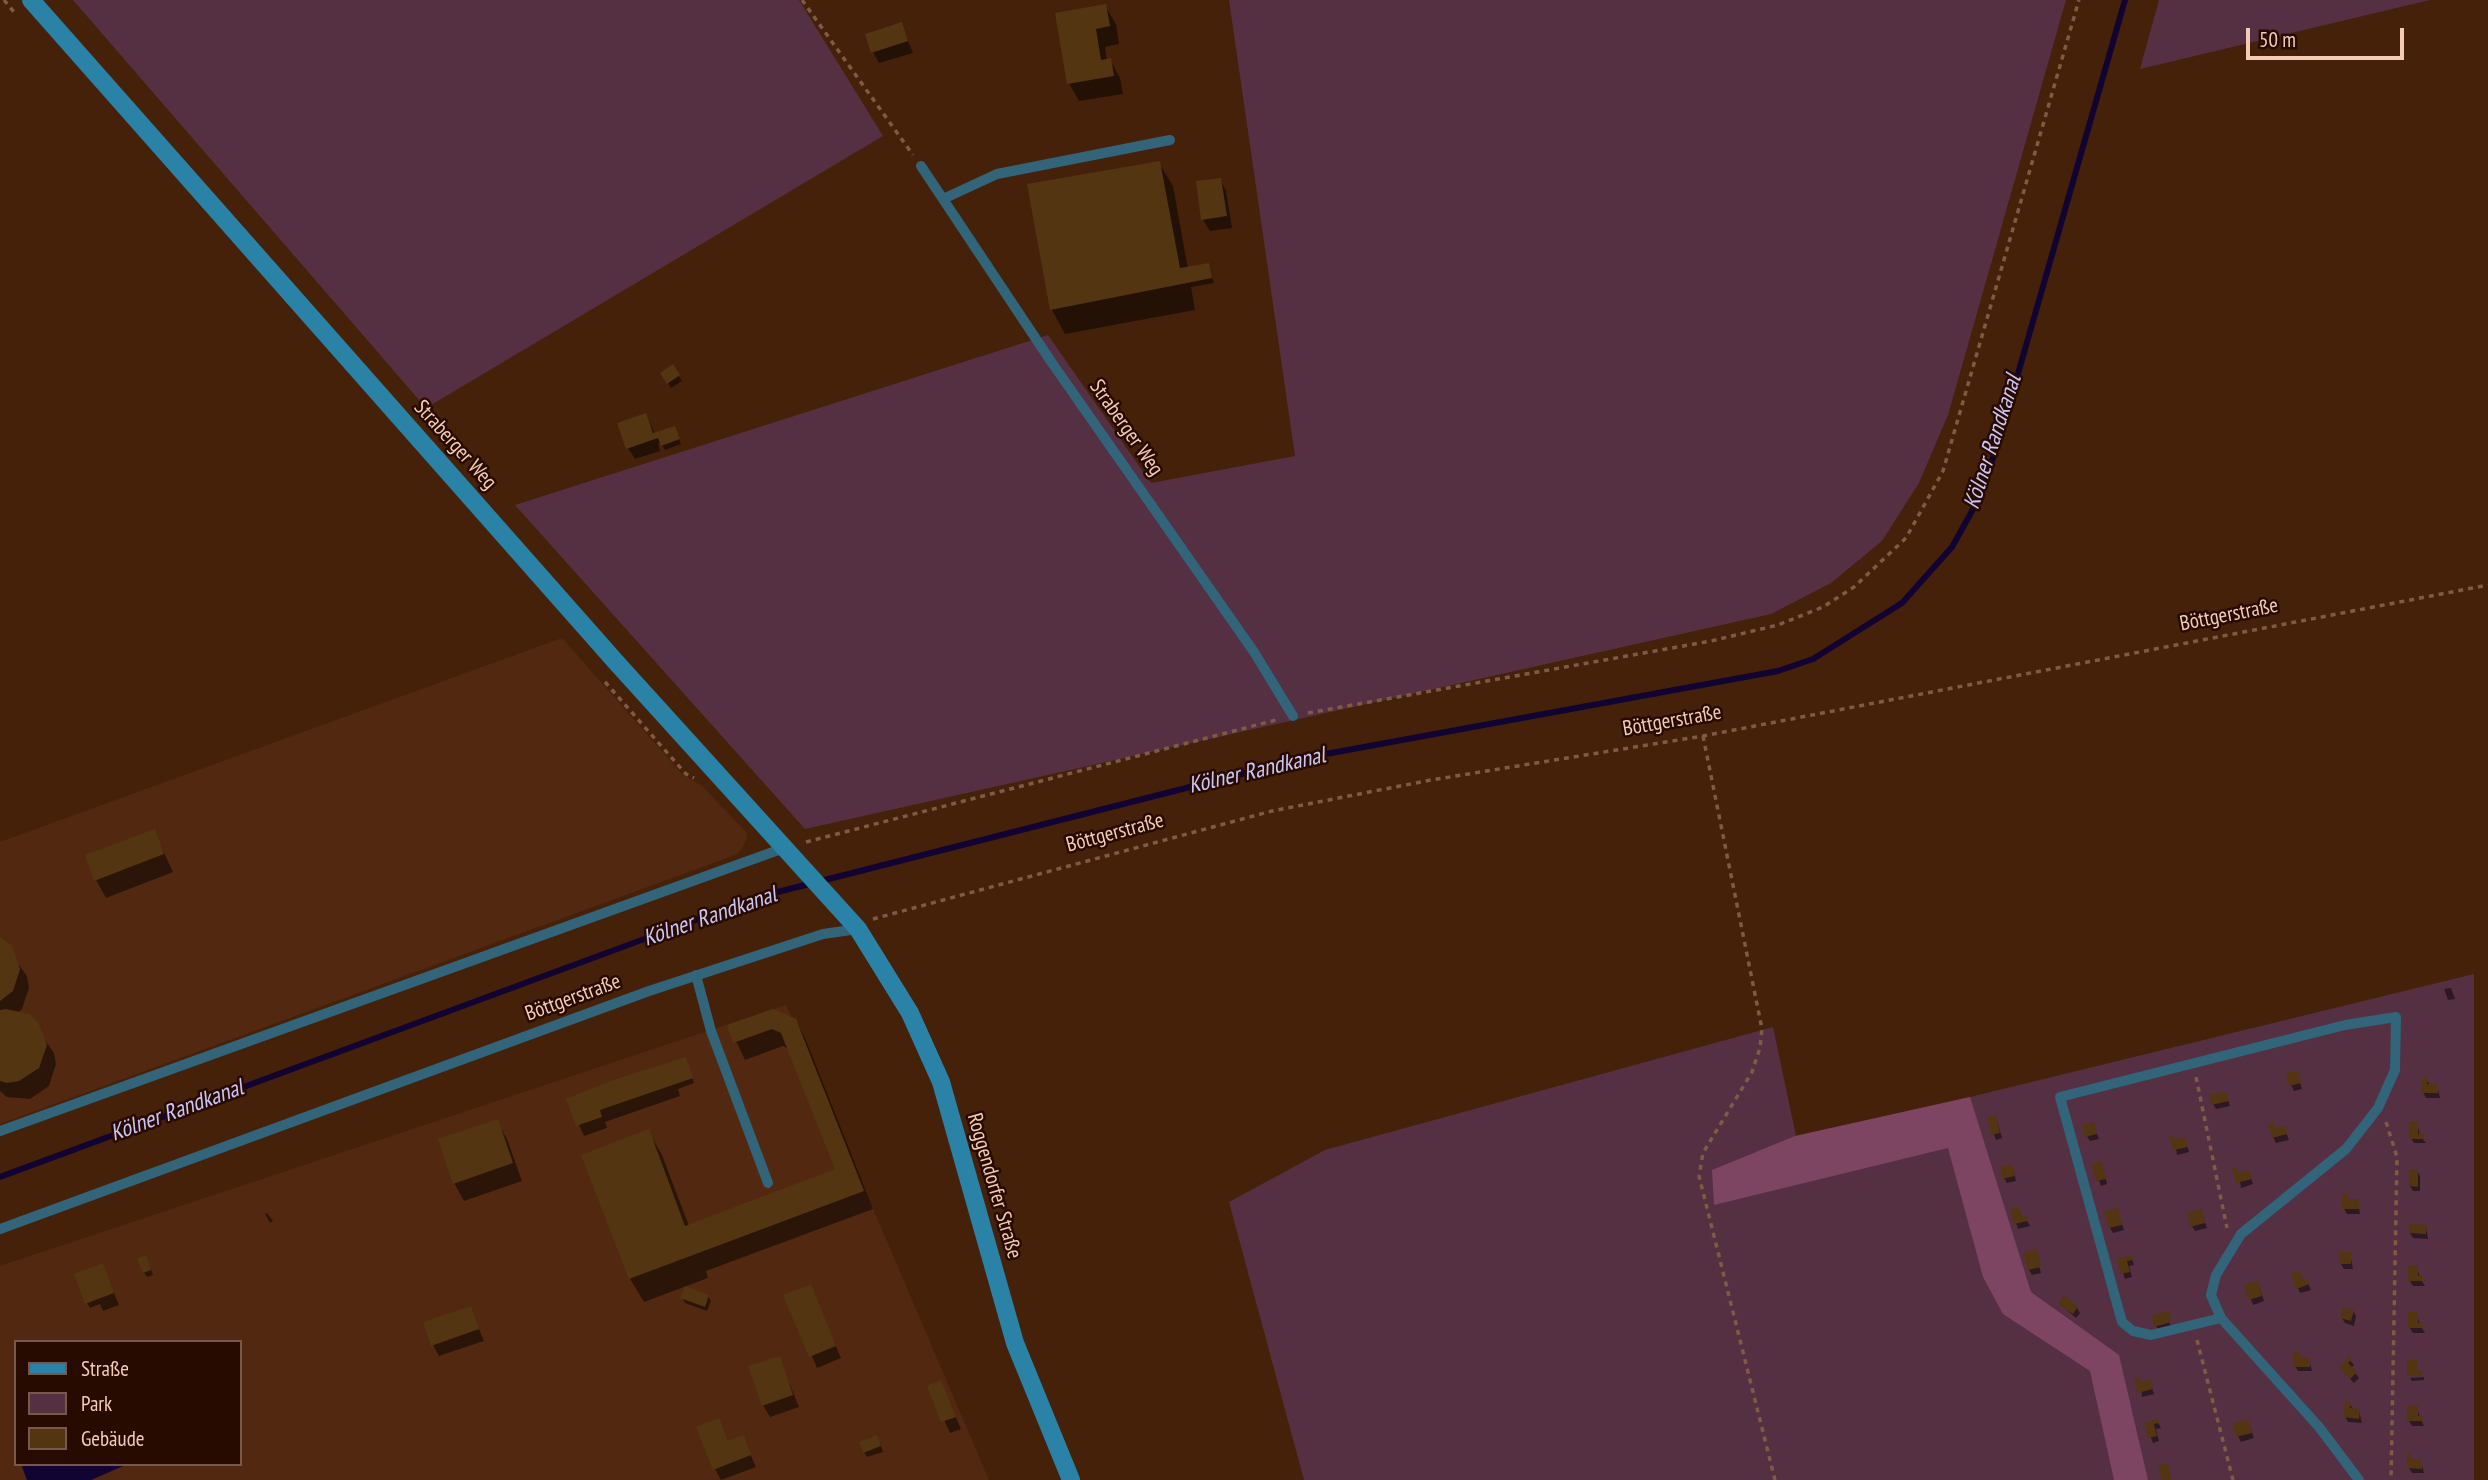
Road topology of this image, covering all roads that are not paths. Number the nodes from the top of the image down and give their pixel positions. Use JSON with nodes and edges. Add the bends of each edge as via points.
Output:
{"nodes":[{"id":1,"x":30,"y":0,"type":"edge"},
{"id":2,"x":1170,"y":140,"type":"dead end"},
{"id":3,"x":921,"y":166,"type":"road end"},
{"id":4,"x":943,"y":199,"type":"junction"},
{"id":5,"x":1293,"y":716,"type":"road end"},
{"id":6,"x":788,"y":852,"type":"junction"},
{"id":7,"x":853,"y":923,"type":"junction"},
{"id":8,"x":696,"y":975,"type":"junction"},
{"id":9,"x":0,"y":1131,"type":"edge"},
{"id":10,"x":768,"y":1183,"type":"dead end"},
{"id":11,"x":0,"y":1229,"type":"edge"},
{"id":12,"x":2221,"y":1318,"type":"junction"},
{"id":13,"x":1071,"y":1480,"type":"edge"},
{"id":14,"x":2359,"y":1480,"type":"edge"}],
"edges":[{"from":1,"to":6,"type":"main road","name":"Straberger Weg"},
{"from":2,"to":4,"type":"lane","via":[[997,174]]},
{"from":3,"to":4,"type":"lane","name":"Straberger Weg"},
{"from":4,"to":5,"type":"lane","name":"Straberger Weg","via":[[1254,652]]},
{"from":6,"to":7,"type":"main road","name":"Straberger Weg"},
{"from":6,"to":9,"type":"lane","via":[[759,855]]},
{"from":7,"to":8,"type":"lane","name":"Böttgerstraße"},
{"from":7,"to":13,"type":"main road","name":"Roggendorfer Straße","via":[[910,1013],[941,1082],[1015,1343]]},
{"from":8,"to":10,"type":"lane","via":[[711,1031]]},
{"from":8,"to":11,"type":"lane","name":"Böttgerstraße"},
{"from":12,"to":12,"type":"lane","via":[[2151,1335],[2133,1331],[2122,1322],[2060,1097],[2345,1025],[2396,1017],[2395,1070],[2378,1108],[2346,1149],[2241,1234],[2216,1275],[2211,1295]]},
{"from":12,"to":14,"type":"lane","via":[[2319,1427]]}]}
